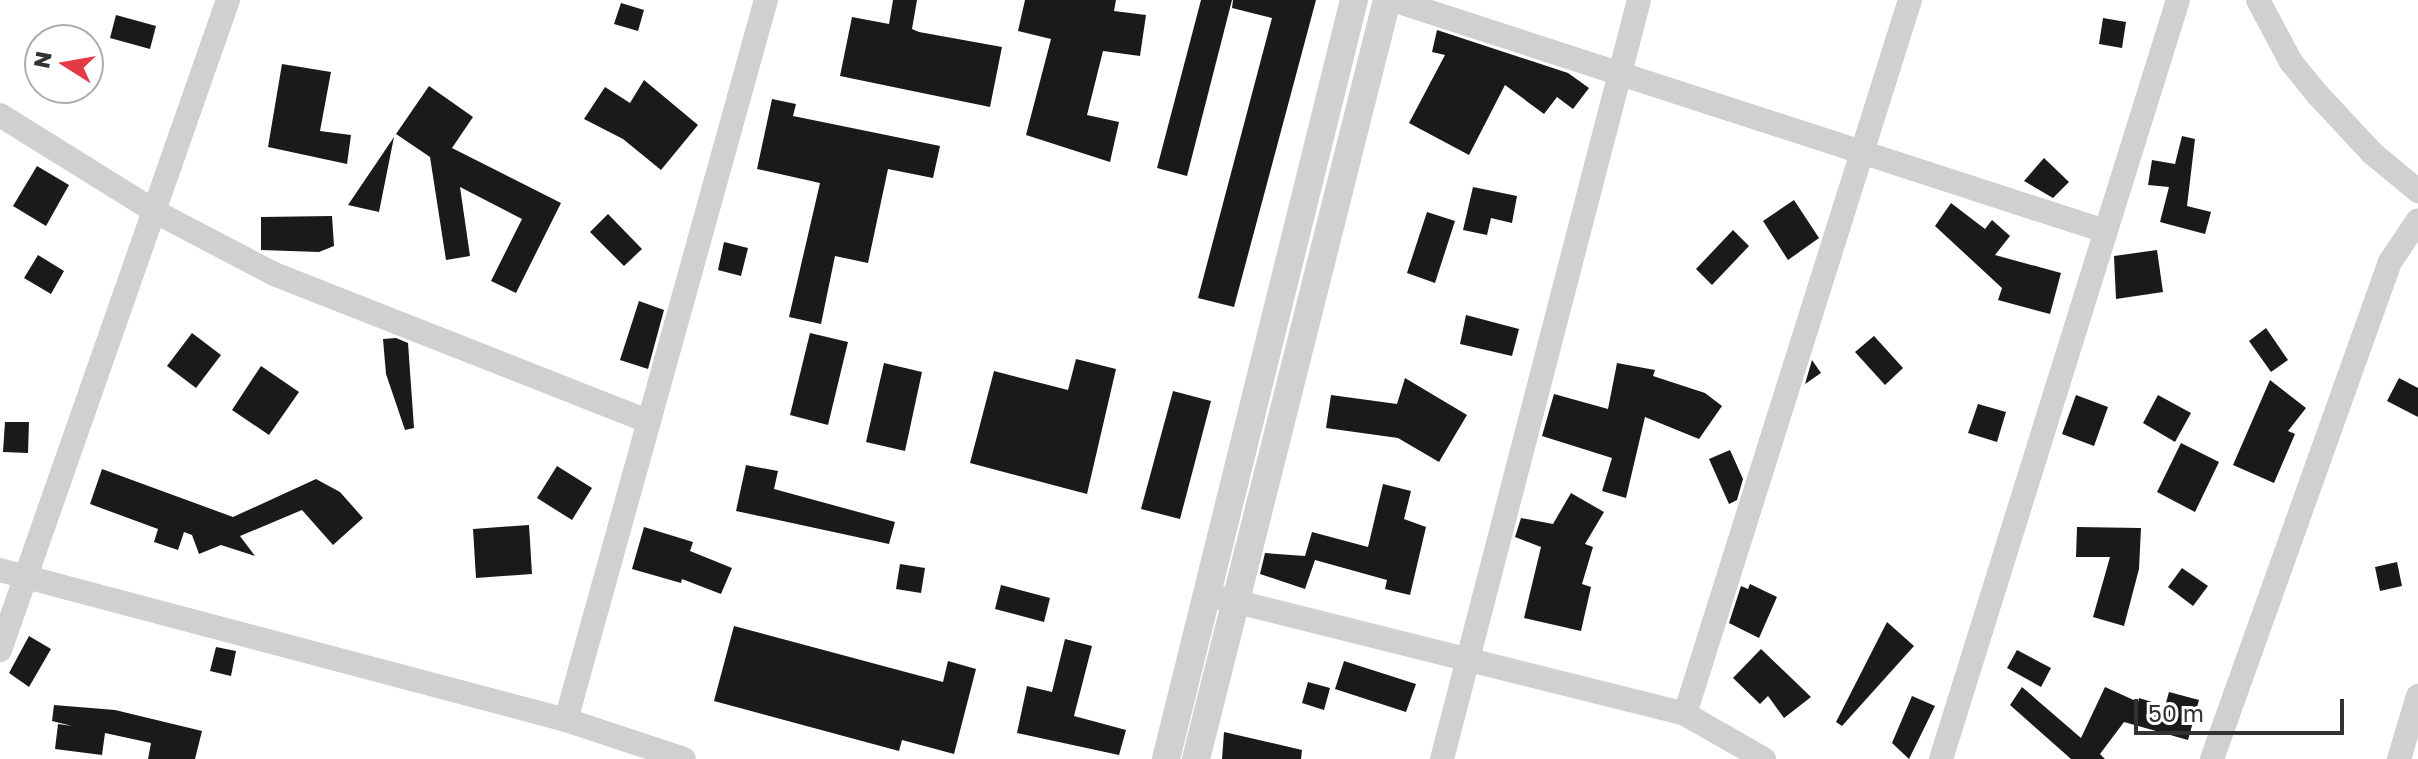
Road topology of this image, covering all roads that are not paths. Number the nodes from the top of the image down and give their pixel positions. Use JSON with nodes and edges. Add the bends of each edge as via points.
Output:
{"nodes":[{"id":1,"x":228,"y":0,"type":"edge"},
{"id":2,"x":766,"y":0,"type":"edge"},
{"id":3,"x":1354,"y":0,"type":"edge"},
{"id":4,"x":1390,"y":0,"type":"edge"},
{"id":5,"x":1639,"y":0,"type":"edge"},
{"id":6,"x":1910,"y":0,"type":"edge"},
{"id":7,"x":2178,"y":0,"type":"edge"},
{"id":8,"x":2258,"y":0,"type":"edge"},
{"id":9,"x":1621,"y":72,"type":"junction"},
{"id":10,"x":0,"y":115,"type":"edge"},
{"id":11,"x":1864,"y":152,"type":"junction"},
{"id":12,"x":2418,"y":191,"type":"edge"},
{"id":13,"x":154,"y":211,"type":"junction"},
{"id":14,"x":2418,"y":220,"type":"edge"},
{"id":15,"x":2105,"y":231,"type":"junction"},
{"id":16,"x":649,"y":422,"type":"junction"},
{"id":17,"x":0,"y":570,"type":"edge"},
{"id":18,"x":26,"y":577,"type":"junction"},
{"id":19,"x":1220,"y":598,"type":"junction"},
{"id":20,"x":0,"y":650,"type":"edge"},
{"id":21,"x":1468,"y":660,"type":"junction"},
{"id":22,"x":2418,"y":696,"type":"edge"},
{"id":23,"x":1685,"y":714,"type":"junction"},
{"id":24,"x":566,"y":720,"type":"junction"},
{"id":25,"x":684,"y":759,"type":"edge"},
{"id":26,"x":1166,"y":759,"type":"edge"},
{"id":27,"x":1196,"y":759,"type":"edge"},
{"id":28,"x":1442,"y":759,"type":"edge"},
{"id":29,"x":1764,"y":759,"type":"edge"},
{"id":30,"x":1941,"y":759,"type":"edge"},
{"id":31,"x":2212,"y":759,"type":"edge"},
{"id":32,"x":2399,"y":759,"type":"edge"}],
"edges":[{"from":1,"to":13,"type":"street"},
{"from":2,"to":16,"type":"street"},
{"from":3,"to":19,"type":"street"},
{"from":4,"to":9,"type":"street"},
{"from":4,"to":19,"type":"street"},
{"from":5,"to":9,"type":"street"},
{"from":6,"to":11,"type":"street"},
{"from":7,"to":15,"type":"street"},
{"from":8,"to":12,"type":"street","via":[[2309,84],[2372,153]]},
{"from":9,"to":11,"type":"street"},
{"from":9,"to":21,"type":"street"},
{"from":10,"to":13,"type":"street"},
{"from":11,"to":15,"type":"street"},
{"from":11,"to":23,"type":"street"},
{"from":13,"to":16,"type":"street","via":[[274,274]]},
{"from":13,"to":18,"type":"street"},
{"from":14,"to":31,"type":"street","via":[[2390,262]]},
{"from":15,"to":30,"type":"street"},
{"from":16,"to":24,"type":"street"},
{"from":17,"to":18,"type":"street"},
{"from":18,"to":20,"type":"street"},
{"from":18,"to":24,"type":"street"},
{"from":19,"to":21,"type":"street"},
{"from":19,"to":26,"type":"street"},
{"from":19,"to":27,"type":"street"},
{"from":21,"to":23,"type":"street"},
{"from":21,"to":28,"type":"street"},
{"from":22,"to":32,"type":"street"},
{"from":23,"to":29,"type":"street"},
{"from":24,"to":25,"type":"street"}]}
